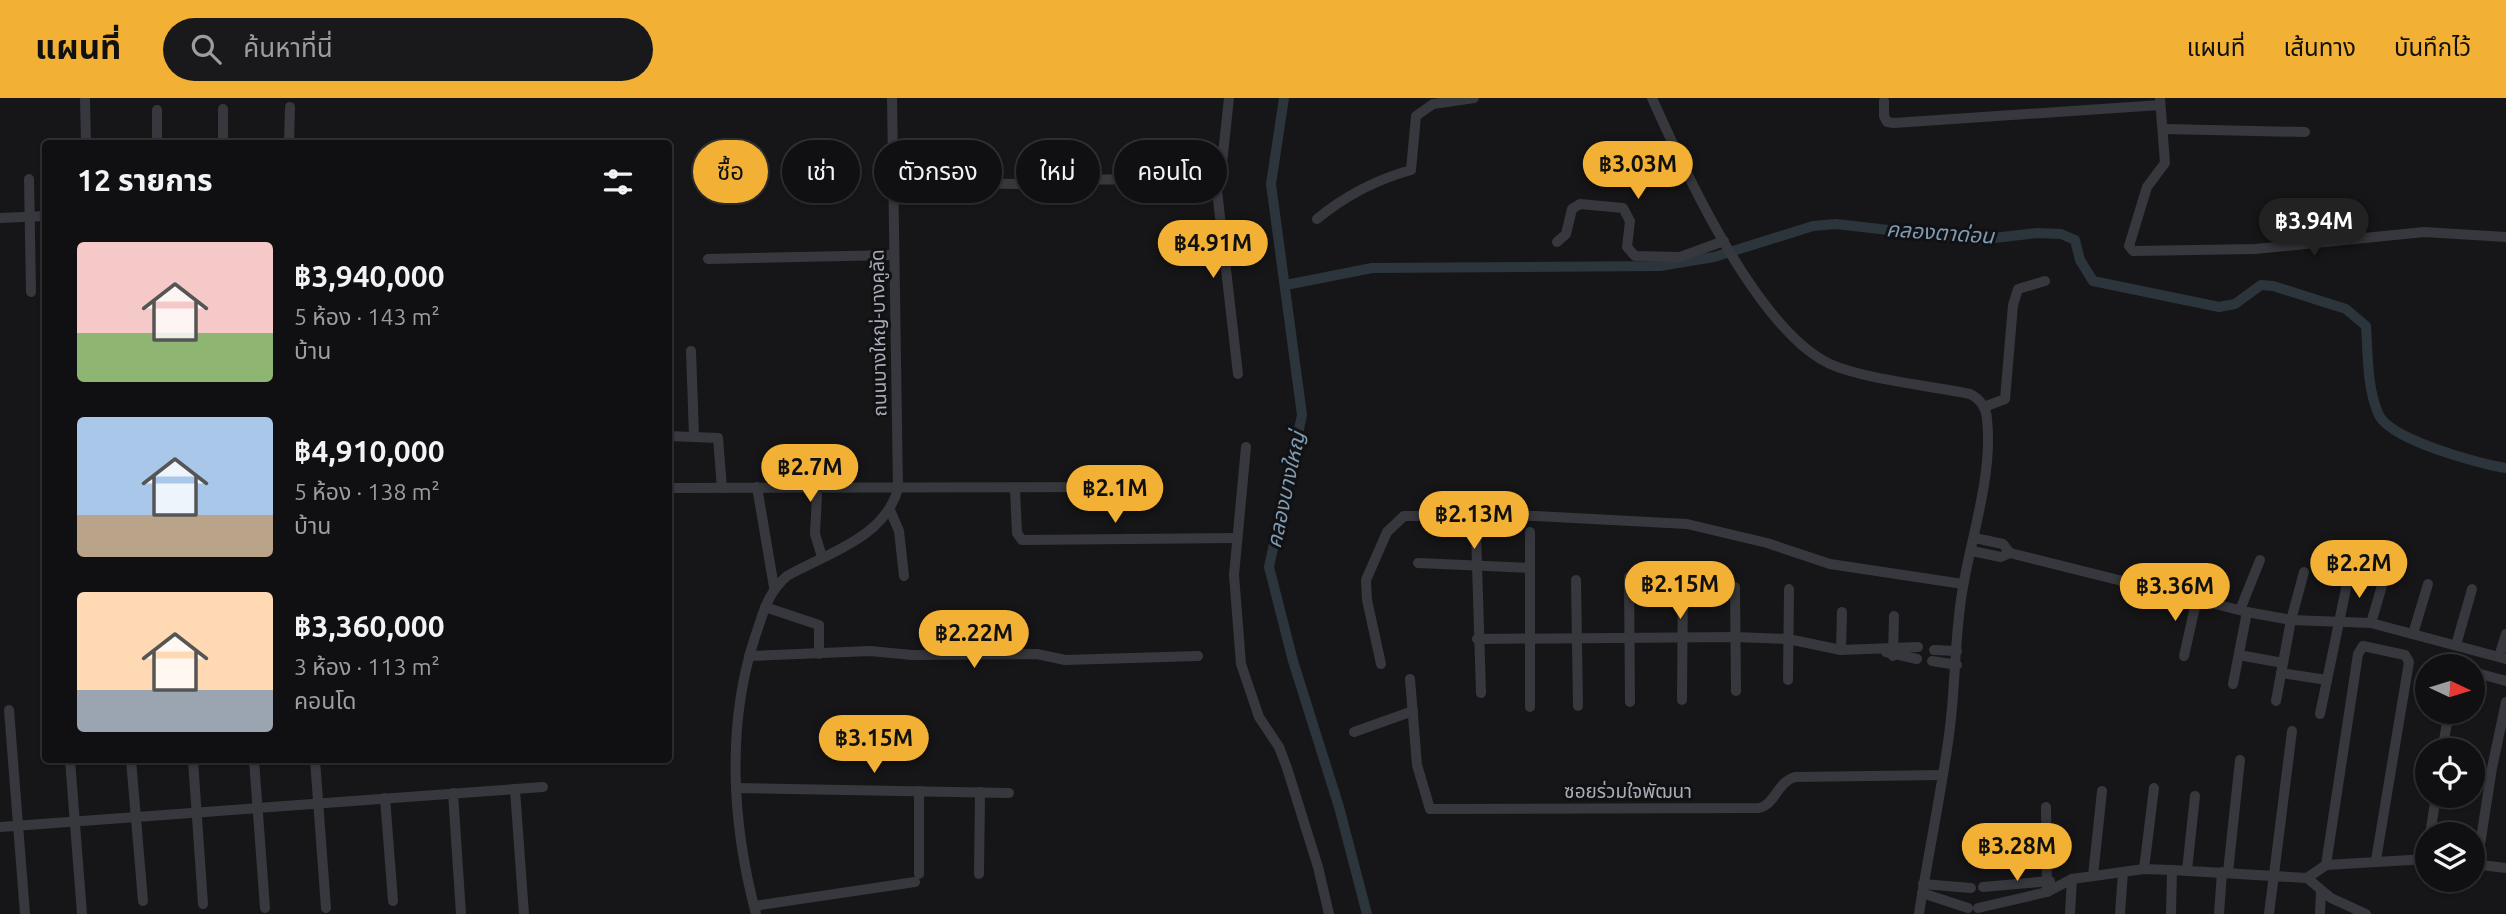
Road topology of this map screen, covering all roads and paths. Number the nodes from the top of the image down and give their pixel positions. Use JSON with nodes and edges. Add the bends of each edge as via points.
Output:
{"nodes":[{"id":1,"x":85,"y":98,"type":"edge"},
{"id":2,"x":892,"y":98,"type":"edge"},
{"id":3,"x":1229,"y":98,"type":"edge"},
{"id":4,"x":1474,"y":98,"type":"edge"},
{"id":5,"x":1652,"y":98,"type":"edge"},
{"id":6,"x":1884,"y":101,"type":"dead end"},
{"id":7,"x":2160,"y":102,"type":"edge"},
{"id":8,"x":290,"y":107,"type":"dead end"},
{"id":9,"x":223,"y":109,"type":"dead end"},
{"id":10,"x":157,"y":110,"type":"dead end"},
{"id":11,"x":2165,"y":130,"type":"junction"},
{"id":12,"x":2305,"y":132,"type":"dead end"},
{"id":13,"x":86,"y":140,"type":"edge"},
{"id":14,"x":157,"y":140,"type":"edge"},
{"id":15,"x":223,"y":140,"type":"edge"},
{"id":16,"x":289,"y":140,"type":"edge"},
{"id":17,"x":892,"y":140,"type":"edge"},
{"id":18,"x":1225,"y":140,"type":"edge"},
{"id":19,"x":29,"y":179,"type":"dead end"},
{"id":20,"x":1114,"y":179,"type":"edge"},
{"id":21,"x":1002,"y":184,"type":"edge"},
{"id":22,"x":893,"y":203,"type":"edge"},
{"id":23,"x":1218,"y":203,"type":"edge"},
{"id":24,"x":42,"y":216,"type":"edge"},
{"id":25,"x":29,"y":217,"type":"junction"},
{"id":26,"x":0,"y":218,"type":"edge"},
{"id":27,"x":1317,"y":219,"type":"dead end"},
{"id":28,"x":2506,"y":237,"type":"edge"},
{"id":29,"x":1558,"y":242,"type":"dead end"},
{"id":30,"x":1725,"y":244,"type":"junction"},
{"id":31,"x":894,"y":256,"type":"junction"},
{"id":32,"x":708,"y":259,"type":"dead end"},
{"id":33,"x":2045,"y":281,"type":"dead end"},
{"id":34,"x":31,"y":292,"type":"dead end"},
{"id":35,"x":691,"y":351,"type":"dead end"},
{"id":36,"x":1238,"y":374,"type":"dead end"},
{"id":37,"x":1984,"y":407,"type":"junction"},
{"id":38,"x":672,"y":436,"type":"edge"},
{"id":39,"x":694,"y":436,"type":"junction"},
{"id":40,"x":1246,"y":447,"type":"dead end"},
{"id":41,"x":757,"y":487,"type":"junction"},
{"id":42,"x":1108,"y":487,"type":"dead end"},
{"id":43,"x":672,"y":488,"type":"edge"},
{"id":44,"x":722,"y":488,"type":"junction"},
{"id":45,"x":898,"y":489,"type":"junction"},
{"id":46,"x":1015,"y":489,"type":"junction"},
{"id":47,"x":817,"y":495,"type":"dead end"},
{"id":48,"x":891,"y":510,"type":"junction"},
{"id":49,"x":1530,"y":532,"type":"dead end"},
{"id":50,"x":1476,"y":533,"type":"dead end"},
{"id":51,"x":1236,"y":538,"type":"junction"},
{"id":52,"x":1975,"y":538,"type":"junction"},
{"id":53,"x":1972,"y":551,"type":"junction"},
{"id":54,"x":2010,"y":553,"type":"junction"},
{"id":55,"x":822,"y":557,"type":"junction"},
{"id":56,"x":2260,"y":560,"type":"dead end"},
{"id":57,"x":2389,"y":562,"type":"dead end"},
{"id":58,"x":1418,"y":563,"type":"dead end"},
{"id":59,"x":1475,"y":567,"type":"junction"},
{"id":60,"x":1530,"y":568,"type":"junction"},
{"id":61,"x":2304,"y":572,"type":"dead end"},
{"id":62,"x":2349,"y":574,"type":"dead end"},
{"id":63,"x":904,"y":576,"type":"dead end"},
{"id":64,"x":1629,"y":577,"type":"dead end"},
{"id":65,"x":1683,"y":577,"type":"dead end"},
{"id":66,"x":1576,"y":580,"type":"dead end"},
{"id":67,"x":1963,"y":584,"type":"junction"},
{"id":68,"x":2428,"y":584,"type":"dead end"},
{"id":69,"x":774,"y":587,"type":"junction"},
{"id":70,"x":1735,"y":587,"type":"dead end"},
{"id":71,"x":1789,"y":589,"type":"dead end"},
{"id":72,"x":2472,"y":589,"type":"dead end"},
{"id":73,"x":2197,"y":598,"type":"junction"},
{"id":74,"x":765,"y":607,"type":"junction"},
{"id":75,"x":2244,"y":611,"type":"junction"},
{"id":76,"x":1842,"y":612,"type":"dead end"},
{"id":77,"x":1894,"y":616,"type":"dead end"},
{"id":78,"x":2291,"y":620,"type":"junction"},
{"id":79,"x":2339,"y":621,"type":"junction"},
{"id":80,"x":2371,"y":623,"type":"junction"},
{"id":81,"x":2413,"y":634,"type":"junction"},
{"id":82,"x":2506,"y":635,"type":"edge"},
{"id":83,"x":1629,"y":637,"type":"junction"},
{"id":84,"x":1682,"y":637,"type":"junction"},
{"id":85,"x":1735,"y":637,"type":"junction"},
{"id":86,"x":1576,"y":638,"type":"junction"},
{"id":87,"x":1477,"y":639,"type":"junction"},
{"id":88,"x":1529,"y":639,"type":"junction"},
{"id":89,"x":1788,"y":639,"type":"junction"},
{"id":90,"x":2456,"y":645,"type":"junction"},
{"id":91,"x":1841,"y":650,"type":"junction"},
{"id":92,"x":1893,"y":651,"type":"junction"},
{"id":93,"x":1957,"y":651,"type":"junction"},
{"id":94,"x":1917,"y":653,"type":"dead end"},
{"id":95,"x":819,"y":654,"type":"junction"},
{"id":96,"x":2239,"y":655,"type":"junction"},
{"id":97,"x":749,"y":656,"type":"junction"},
{"id":98,"x":1198,"y":656,"type":"dead end"},
{"id":99,"x":2184,"y":656,"type":"dead end"},
{"id":100,"x":2502,"y":658,"type":"edge"},
{"id":101,"x":1381,"y":664,"type":"dead end"},
{"id":102,"x":1957,"y":665,"type":"junction"},
{"id":103,"x":2282,"y":668,"type":"junction"},
{"id":104,"x":2485,"y":675,"type":"edge"},
{"id":105,"x":1410,"y":679,"type":"dead end"},
{"id":106,"x":1788,"y":680,"type":"dead end"},
{"id":107,"x":2327,"y":680,"type":"junction"},
{"id":108,"x":2506,"y":681,"type":"edge"},
{"id":109,"x":2233,"y":684,"type":"dead end"},
{"id":110,"x":1736,"y":691,"type":"dead end"},
{"id":111,"x":1481,"y":693,"type":"dead end"},
{"id":112,"x":1682,"y":700,"type":"dead end"},
{"id":113,"x":2276,"y":701,"type":"dead end"},
{"id":114,"x":1630,"y":702,"type":"dead end"},
{"id":115,"x":2506,"y":702,"type":"edge"},
{"id":116,"x":1578,"y":706,"type":"dead end"},
{"id":117,"x":1530,"y":707,"type":"dead end"},
{"id":118,"x":9,"y":710,"type":"dead end"},
{"id":119,"x":1413,"y":711,"type":"junction"},
{"id":120,"x":2319,"y":715,"type":"dead end"},
{"id":121,"x":2292,"y":731,"type":"dead end"},
{"id":122,"x":1354,"y":732,"type":"dead end"},
{"id":123,"x":2240,"y":760,"type":"dead end"},
{"id":124,"x":70,"y":763,"type":"edge"},
{"id":125,"x":131,"y":763,"type":"edge"},
{"id":126,"x":193,"y":763,"type":"edge"},
{"id":127,"x":254,"y":763,"type":"edge"},
{"id":128,"x":315,"y":763,"type":"edge"},
{"id":129,"x":1943,"y":775,"type":"junction"},
{"id":130,"x":543,"y":787,"type":"dead end"},
{"id":131,"x":2154,"y":788,"type":"dead end"},
{"id":132,"x":737,"y":789,"type":"junction"},
{"id":133,"x":515,"y":790,"type":"junction"},
{"id":134,"x":919,"y":791,"type":"junction"},
{"id":135,"x":2102,"y":791,"type":"dead end"},
{"id":136,"x":979,"y":792,"type":"junction"},
{"id":137,"x":453,"y":793,"type":"junction"},
{"id":138,"x":1009,"y":793,"type":"dead end"},
{"id":139,"x":2195,"y":796,"type":"dead end"},
{"id":140,"x":385,"y":798,"type":"junction"},
{"id":141,"x":318,"y":803,"type":"junction"},
{"id":142,"x":2046,"y":807,"type":"dead end"},
{"id":143,"x":257,"y":808,"type":"junction"},
{"id":144,"x":196,"y":812,"type":"junction"},
{"id":145,"x":136,"y":816,"type":"junction"},
{"id":146,"x":74,"y":821,"type":"junction"},
{"id":147,"x":2482,"y":822,"type":"edge"},
{"id":148,"x":18,"y":825,"type":"junction"},
{"id":149,"x":0,"y":827,"type":"edge"},
{"id":150,"x":2415,"y":859,"type":"edge"},
{"id":151,"x":2376,"y":860,"type":"junction"},
{"id":152,"x":2326,"y":865,"type":"junction"},
{"id":153,"x":2485,"y":865,"type":"edge"},
{"id":154,"x":2506,"y":868,"type":"edge"},
{"id":155,"x":2144,"y":869,"type":"junction"},
{"id":156,"x":2172,"y":870,"type":"junction"},
{"id":157,"x":2187,"y":870,"type":"junction"},
{"id":158,"x":2123,"y":872,"type":"junction"},
{"id":159,"x":2225,"y":872,"type":"junction"},
{"id":160,"x":979,"y":874,"type":"dead end"},
{"id":161,"x":2272,"y":875,"type":"junction"},
{"id":162,"x":2093,"y":876,"type":"junction"},
{"id":163,"x":2307,"y":878,"type":"junction"},
{"id":164,"x":2069,"y":880,"type":"junction"},
{"id":165,"x":2046,"y":886,"type":"junction"},
{"id":166,"x":1983,"y":887,"type":"dead end"},
{"id":167,"x":1971,"y":888,"type":"dead end"},
{"id":168,"x":1923,"y":889,"type":"junction"},
{"id":169,"x":2321,"y":891,"type":"junction"},
{"id":170,"x":143,"y":901,"type":"dead end"},
{"id":171,"x":393,"y":901,"type":"dead end"},
{"id":172,"x":203,"y":904,"type":"dead end"},
{"id":173,"x":265,"y":908,"type":"dead end"},
{"id":174,"x":326,"y":908,"type":"dead end"},
{"id":175,"x":755,"y":910,"type":"edge"},
{"id":176,"x":2070,"y":913,"type":"edge"},
{"id":177,"x":24,"y":914,"type":"edge"},
{"id":178,"x":82,"y":914,"type":"edge"},
{"id":179,"x":461,"y":914,"type":"edge"},
{"id":180,"x":524,"y":914,"type":"edge"},
{"id":181,"x":1329,"y":914,"type":"edge"},
{"id":182,"x":1919,"y":914,"type":"edge"},
{"id":183,"x":2120,"y":914,"type":"edge"},
{"id":184,"x":2171,"y":914,"type":"edge"},
{"id":185,"x":2220,"y":914,"type":"edge"},
{"id":186,"x":2269,"y":914,"type":"edge"},
{"id":187,"x":2319,"y":914,"type":"edge"},
{"id":188,"x":2366,"y":914,"type":"edge"}],
"edges":[{"from":1,"to":13,"type":"street"},
{"from":2,"to":17,"type":"street","name":"ถนนบางใหญ่-บางคูลัด"},
{"from":3,"to":18,"type":"street"},
{"from":4,"to":27,"type":"street","via":[[1433,104],[1416,116],[1411,170],[1383,177],[1343,197]]},
{"from":5,"to":30,"type":"street"},
{"from":6,"to":7,"type":"street","via":[[1884,116],[1894,123]]},
{"from":7,"to":11,"type":"street"},
{"from":8,"to":16,"type":"street"},
{"from":9,"to":15,"type":"street"},
{"from":10,"to":14,"type":"street"},
{"from":11,"to":12,"type":"street"},
{"from":11,"to":28,"type":"street","via":[[2165,163],[2142,199],[2129,246],[2133,251],[2255,249],[2424,232]]},
{"from":19,"to":25,"type":"street"},
{"from":20,"to":21,"type":"street"},
{"from":22,"to":31,"type":"street","name":"ถนนบางใหญ่-บางคูลัด"},
{"from":23,"to":36,"type":"street"},
{"from":24,"to":25,"type":"street"},
{"from":25,"to":26,"type":"street"},
{"from":25,"to":34,"type":"street"},
{"from":29,"to":30,"type":"street","via":[[1566,234],[1572,209],[1580,204],[1623,208],[1630,220],[1628,247],[1635,256],[1680,257]]},
{"from":30,"to":37,"type":"street","via":[[1781,323],[1830,364],[1970,394]]},
{"from":31,"to":32,"type":"street"},
{"from":31,"to":45,"type":"street","name":"ถนนบางใหญ่-บางคูลัด"},
{"from":33,"to":37,"type":"street","via":[[2018,289],[2005,399]]},
{"from":35,"to":39,"type":"street"},
{"from":37,"to":52,"type":"street","via":[[1984,480]]},
{"from":38,"to":39,"type":"street"},
{"from":39,"to":44,"type":"street","via":[[718,438]]},
{"from":40,"to":51,"type":"street"},
{"from":41,"to":44,"type":"street"},
{"from":41,"to":45,"type":"street"},
{"from":41,"to":69,"type":"street"},
{"from":42,"to":46,"type":"street"},
{"from":43,"to":44,"type":"street"},
{"from":45,"to":46,"type":"street"},
{"from":45,"to":48,"type":"street","name":"ถนนบางใหญ่-บางคูลัด"},
{"from":46,"to":51,"type":"street","via":[[1017,533],[1022,540]]},
{"from":47,"to":55,"type":"street","via":[[815,534]]},
{"from":48,"to":55,"type":"street","name":"ถนนบางใหญ่-บางคูลัด","via":[[869,532]]},
{"from":48,"to":63,"type":"street","via":[[899,531]]},
{"from":49,"to":60,"type":"street"},
{"from":50,"to":59,"type":"street"},
{"from":51,"to":181,"type":"street","via":[[1235,628],[1241,664],[1259,717],[1287,768]]},
{"from":52,"to":53,"type":"street"},
{"from":52,"to":54,"type":"street","via":[[2003,544]]},
{"from":53,"to":54,"type":"street","via":[[2001,557]]},
{"from":53,"to":67,"type":"street"},
{"from":54,"to":73,"type":"street"},
{"from":55,"to":69,"type":"street","name":"ถนนบางใหญ่-บางคูลัด"},
{"from":56,"to":75,"type":"street"},
{"from":57,"to":80,"type":"street"},
{"from":58,"to":59,"type":"street"},
{"from":59,"to":60,"type":"street"},
{"from":59,"to":87,"type":"street"},
{"from":60,"to":88,"type":"street"},
{"from":61,"to":78,"type":"street"},
{"from":62,"to":79,"type":"street"},
{"from":64,"to":83,"type":"street"},
{"from":65,"to":84,"type":"street"},
{"from":66,"to":86,"type":"street"},
{"from":67,"to":93,"type":"street"},
{"from":67,"to":101,"type":"street","via":[[1830,564],[1687,524],[1536,516],[1404,516],[1387,532],[1367,580]]},
{"from":68,"to":81,"type":"street"},
{"from":69,"to":74,"type":"street"},
{"from":70,"to":85,"type":"street"},
{"from":71,"to":89,"type":"street"},
{"from":72,"to":90,"type":"street"},
{"from":73,"to":75,"type":"street"},
{"from":73,"to":99,"type":"street"},
{"from":74,"to":95,"type":"street","via":[[819,625]]},
{"from":74,"to":97,"type":"street"},
{"from":75,"to":78,"type":"street"},
{"from":75,"to":96,"type":"street"},
{"from":76,"to":91,"type":"street"},
{"from":77,"to":92,"type":"street"},
{"from":78,"to":79,"type":"street"},
{"from":78,"to":103,"type":"street"},
{"from":79,"to":80,"type":"street"},
{"from":79,"to":107,"type":"street"},
{"from":80,"to":81,"type":"street"},
{"from":81,"to":90,"type":"street"},
{"from":82,"to":100,"type":"street"},
{"from":83,"to":84,"type":"street"},
{"from":83,"to":86,"type":"street"},
{"from":83,"to":114,"type":"street"},
{"from":84,"to":85,"type":"street"},
{"from":84,"to":112,"type":"street"},
{"from":85,"to":89,"type":"street"},
{"from":85,"to":110,"type":"street"},
{"from":86,"to":88,"type":"street"},
{"from":86,"to":116,"type":"street"},
{"from":87,"to":88,"type":"street"},
{"from":87,"to":111,"type":"street"},
{"from":88,"to":117,"type":"street"},
{"from":89,"to":91,"type":"street"},
{"from":89,"to":106,"type":"street"},
{"from":90,"to":100,"type":"street"},
{"from":91,"to":92,"type":"street"},
{"from":92,"to":94,"type":"street"},
{"from":93,"to":102,"type":"street"},
{"from":93,"to":102,"type":"street","via":[[1933,655]]},
{"from":95,"to":97,"type":"street"},
{"from":95,"to":98,"type":"street","via":[[1037,654],[1065,660]]},
{"from":96,"to":103,"type":"street"},
{"from":96,"to":109,"type":"street"},
{"from":97,"to":132,"type":"street","via":[[737,715]]},
{"from":102,"to":129,"type":"street"},
{"from":103,"to":107,"type":"street"},
{"from":103,"to":113,"type":"street"},
{"from":104,"to":108,"type":"street"},
{"from":105,"to":119,"type":"street","name":"ซอยร่วมใจพัฒนา"},
{"from":107,"to":120,"type":"street"},
{"from":115,"to":147,"type":"street"},
{"from":118,"to":148,"type":"street"},
{"from":119,"to":122,"type":"street"},
{"from":119,"to":129,"type":"street","name":"ซอยร่วมใจพัฒนา","via":[[1417,765],[1430,809],[1759,808],[1768,805],[1782,782],[1795,777]]},
{"from":121,"to":161,"type":"street"},
{"from":123,"to":159,"type":"street"},
{"from":124,"to":146,"type":"street"},
{"from":125,"to":145,"type":"street"},
{"from":126,"to":144,"type":"street"},
{"from":127,"to":143,"type":"street"},
{"from":128,"to":141,"type":"street"},
{"from":129,"to":168,"type":"street"},
{"from":130,"to":133,"type":"street"},
{"from":131,"to":155,"type":"street"},
{"from":132,"to":134,"type":"street"},
{"from":132,"to":175,"type":"street","via":[[742,851]]},
{"from":133,"to":137,"type":"street"},
{"from":133,"to":180,"type":"street"},
{"from":134,"to":136,"type":"street"},
{"from":134,"to":175,"type":"street","via":[[917,878]]},
{"from":135,"to":162,"type":"street"},
{"from":136,"to":138,"type":"street"},
{"from":136,"to":160,"type":"street"},
{"from":137,"to":140,"type":"street"},
{"from":137,"to":179,"type":"street"},
{"from":139,"to":157,"type":"street"},
{"from":140,"to":141,"type":"street"},
{"from":140,"to":171,"type":"street"},
{"from":141,"to":143,"type":"street"},
{"from":141,"to":174,"type":"street"},
{"from":142,"to":165,"type":"street"},
{"from":143,"to":144,"type":"street"},
{"from":143,"to":173,"type":"street"},
{"from":144,"to":145,"type":"street"},
{"from":144,"to":172,"type":"street"},
{"from":145,"to":146,"type":"street"},
{"from":145,"to":170,"type":"street"},
{"from":146,"to":148,"type":"street"},
{"from":146,"to":178,"type":"street"},
{"from":148,"to":149,"type":"street"},
{"from":148,"to":177,"type":"street"},
{"from":150,"to":151,"type":"street"},
{"from":151,"to":152,"type":"street"},
{"from":151,"to":152,"type":"street","via":[[2409,662],[2405,655],[2363,646],[2358,654]]},
{"from":152,"to":163,"type":"street"},
{"from":153,"to":154,"type":"street"},
{"from":155,"to":156,"type":"street"},
{"from":155,"to":158,"type":"street"},
{"from":156,"to":157,"type":"street"},
{"from":156,"to":184,"type":"street"},
{"from":157,"to":159,"type":"street"},
{"from":158,"to":162,"type":"street"},
{"from":158,"to":183,"type":"street"},
{"from":159,"to":161,"type":"street"},
{"from":159,"to":185,"type":"street"},
{"from":161,"to":163,"type":"street"},
{"from":161,"to":186,"type":"street"},
{"from":162,"to":164,"type":"street"},
{"from":163,"to":169,"type":"street"},
{"from":164,"to":165,"type":"street"},
{"from":164,"to":176,"type":"street"},
{"from":165,"to":166,"type":"street"},
{"from":165,"to":168,"type":"street","via":[[1973,908]]},
{"from":167,"to":168,"type":"street"},
{"from":168,"to":182,"type":"street"},
{"from":169,"to":187,"type":"street"},
{"from":169,"to":188,"type":"street"}]}
